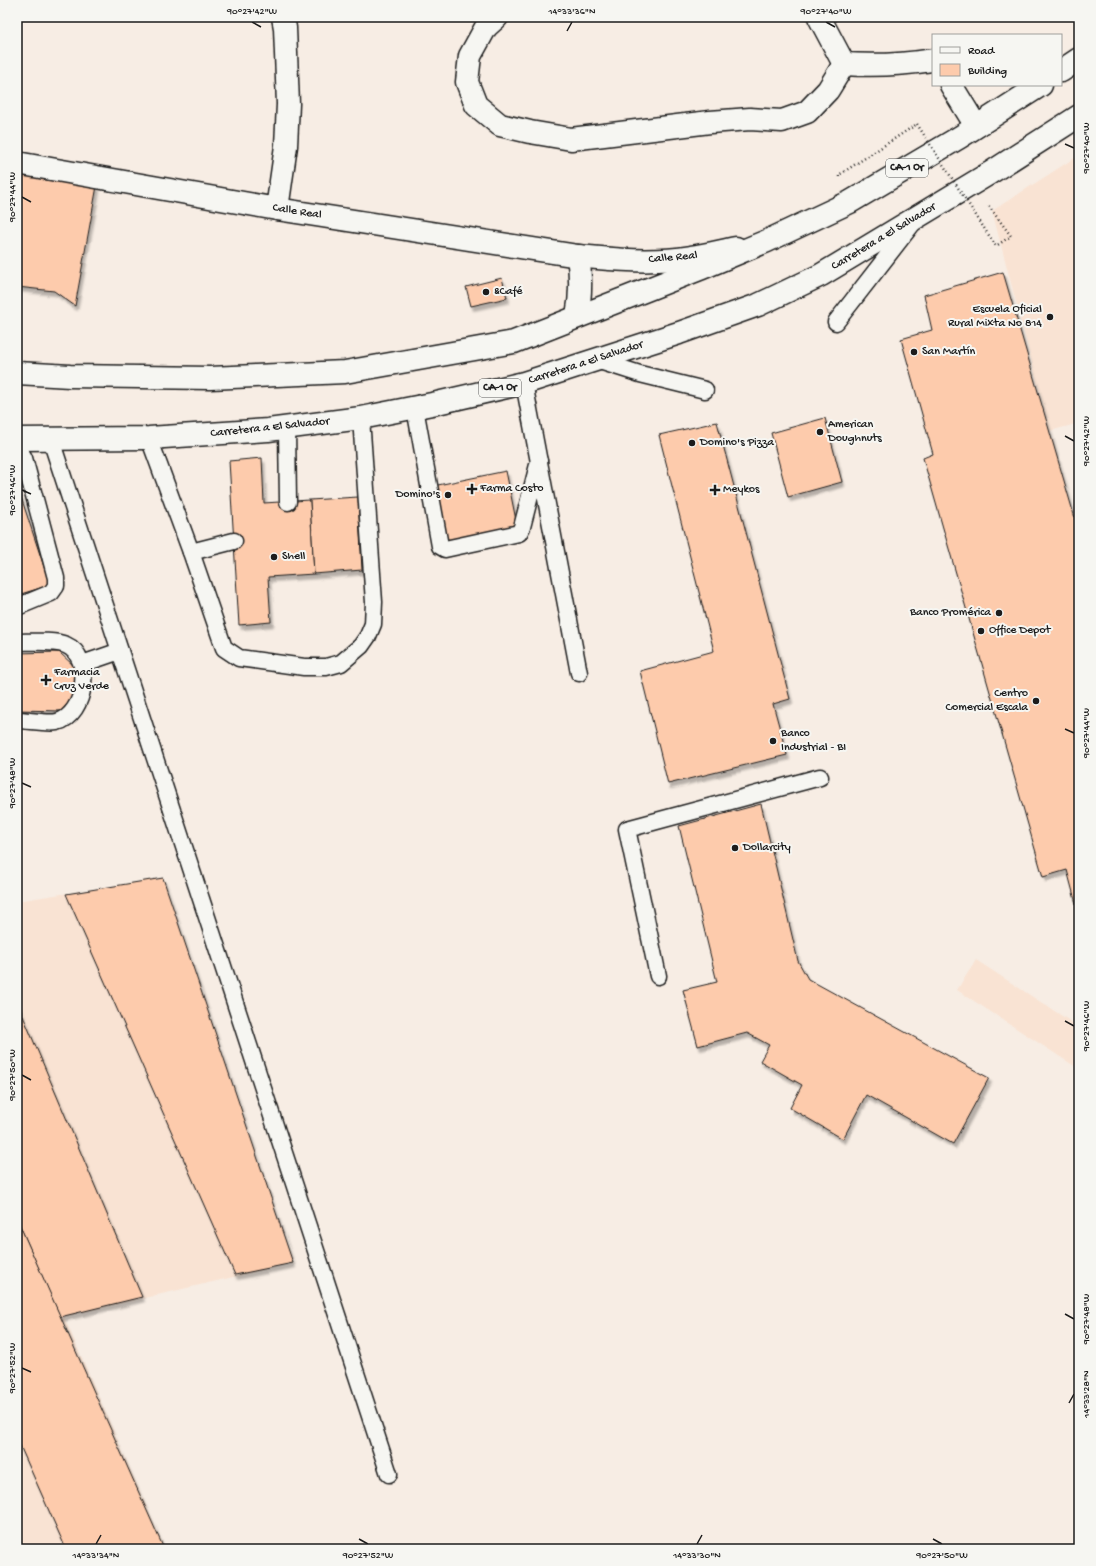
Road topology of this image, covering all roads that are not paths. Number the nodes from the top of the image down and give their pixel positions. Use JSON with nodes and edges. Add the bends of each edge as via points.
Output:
{"nodes":[{"id":1,"x":283,"y":17,"type":"edge"},
{"id":2,"x":497,"y":17,"type":"edge"},
{"id":3,"x":819,"y":17,"type":"edge"},
{"id":4,"x":1079,"y":59,"type":"edge"},
{"id":5,"x":932,"y":60,"type":"edge"},
{"id":6,"x":844,"y":64,"type":"junction"},
{"id":7,"x":1062,"y":70,"type":"edge"},
{"id":8,"x":952,"y":86,"type":"edge"},
{"id":9,"x":1039,"y":86,"type":"edge"},
{"id":10,"x":1079,"y":116,"type":"edge"},
{"id":11,"x":976,"y":126,"type":"junction"},
{"id":12,"x":17,"y":163,"type":"edge"},
{"id":13,"x":277,"y":209,"type":"junction"},
{"id":14,"x":918,"y":216,"type":"junction"},
{"id":15,"x":767,"y":241,"type":"junction"},
{"id":16,"x":578,"y":256,"type":"junction"},
{"id":17,"x":577,"y":316,"type":"junction"},
{"id":18,"x":836,"y":322,"type":"dead end"},
{"id":19,"x":596,"y":360,"type":"junction"},
{"id":20,"x":17,"y":373,"type":"edge"},
{"id":21,"x":524,"y":383,"type":"junction"},
{"id":22,"x":705,"y":390,"type":"dead end"},
{"id":23,"x":415,"y":408,"type":"junction"},
{"id":24,"x":360,"y":418,"type":"junction"},
{"id":25,"x":287,"y":428,"type":"junction"},
{"id":26,"x":149,"y":438,"type":"junction"},
{"id":27,"x":17,"y":439,"type":"edge"},
{"id":28,"x":50,"y":440,"type":"junction"},
{"id":29,"x":17,"y":446,"type":"edge"},
{"id":30,"x":539,"y":461,"type":"junction"},
{"id":31,"x":288,"y":502,"type":"dead end"},
{"id":32,"x":234,"y":541,"type":"dead end"},
{"id":33,"x":191,"y":552,"type":"junction"},
{"id":34,"x":17,"y":607,"type":"edge"},
{"id":35,"x":17,"y":642,"type":"edge"},
{"id":36,"x":120,"y":651,"type":"junction"},
{"id":37,"x":82,"y":664,"type":"junction"},
{"id":38,"x":579,"y":673,"type":"dead end"},
{"id":39,"x":17,"y":720,"type":"edge"},
{"id":40,"x":820,"y":777,"type":"dead end"},
{"id":41,"x":658,"y":976,"type":"dead end"},
{"id":42,"x":389,"y":1474,"type":"dead end"}],
"edges":[{"from":1,"to":13,"type":"main road","via":[[288,104],[286,146]]},
{"from":2,"to":6,"type":"main road","via":[[486,28],[470,56],[467,82],[476,105],[500,125],[571,139],[750,119],[782,121],[807,112],[828,90]]},
{"from":3,"to":6,"type":"main road"},
{"from":4,"to":7,"type":"main road"},
{"from":5,"to":6,"type":"main road","via":[[872,66]]},
{"from":8,"to":11,"type":"main road"},
{"from":9,"to":11,"type":"main road","number":"CA-1 Or"},
{"from":10,"to":14,"type":"main road","name":"Carretera a El Salvador","number":"CA-1 Or"},
{"from":11,"to":15,"type":"main road","number":"CA-1 Or","via":[[850,202]]},
{"from":12,"to":13,"type":"main road","name":"Calle Real"},
{"from":13,"to":16,"type":"main road","name":"Calle Real"},
{"from":14,"to":18,"type":"lane"},
{"from":14,"to":19,"type":"main road","name":"Carretera a El Salvador","number":"CA-1 Or","via":[[821,275],[758,305]]},
{"from":15,"to":16,"type":"main road","name":"Calle Real","via":[[691,258],[625,261]]},
{"from":15,"to":17,"type":"main road","number":"CA-1 Or"},
{"from":16,"to":17,"type":"main road","via":[[581,280]]},
{"from":17,"to":20,"type":"main road","number":"CA-1 Or","via":[[514,342],[345,372],[210,378]]},
{"from":19,"to":21,"type":"main road","name":"Carretera a El Salvador","number":"CA-1 Or"},
{"from":19,"to":22,"type":"lane"},
{"from":21,"to":23,"type":"main road","name":"Carretera a El Salvador","number":"CA-1 Or"},
{"from":21,"to":30,"type":"lane"},
{"from":23,"to":24,"type":"main road","name":"Carretera a El Salvador","number":"CA-1 Or"},
{"from":23,"to":30,"type":"lane","via":[[440,546],[443,548],[519,533]]},
{"from":24,"to":25,"type":"main road","name":"Carretera a El Salvador","number":"CA-1 Or"},
{"from":24,"to":33,"type":"lane","via":[[374,602],[373,624],[361,646],[352,655],[341,663],[304,667],[239,658],[224,648]]},
{"from":25,"to":26,"type":"main road","name":"Carretera a El Salvador","number":"CA-1 Or"},
{"from":25,"to":31,"type":"lane"},
{"from":26,"to":28,"type":"main road","name":"Carretera a El Salvador","number":"CA-1 Or"},
{"from":26,"to":33,"type":"lane"},
{"from":27,"to":28,"type":"main road","name":"Carretera a El Salvador","number":"CA-1 Or"},
{"from":28,"to":36,"type":"lane"},
{"from":29,"to":34,"type":"lane","via":[[24,458],[56,586],[51,593]]},
{"from":30,"to":38,"type":"lane"},
{"from":32,"to":33,"type":"lane"},
{"from":35,"to":37,"type":"lane","via":[[66,645]]},
{"from":36,"to":37,"type":"lane"},
{"from":36,"to":42,"type":"lane"},
{"from":37,"to":39,"type":"lane","via":[[83,683],[79,703],[69,715],[57,722]]},
{"from":40,"to":41,"type":"lane","via":[[627,829]]}]}
